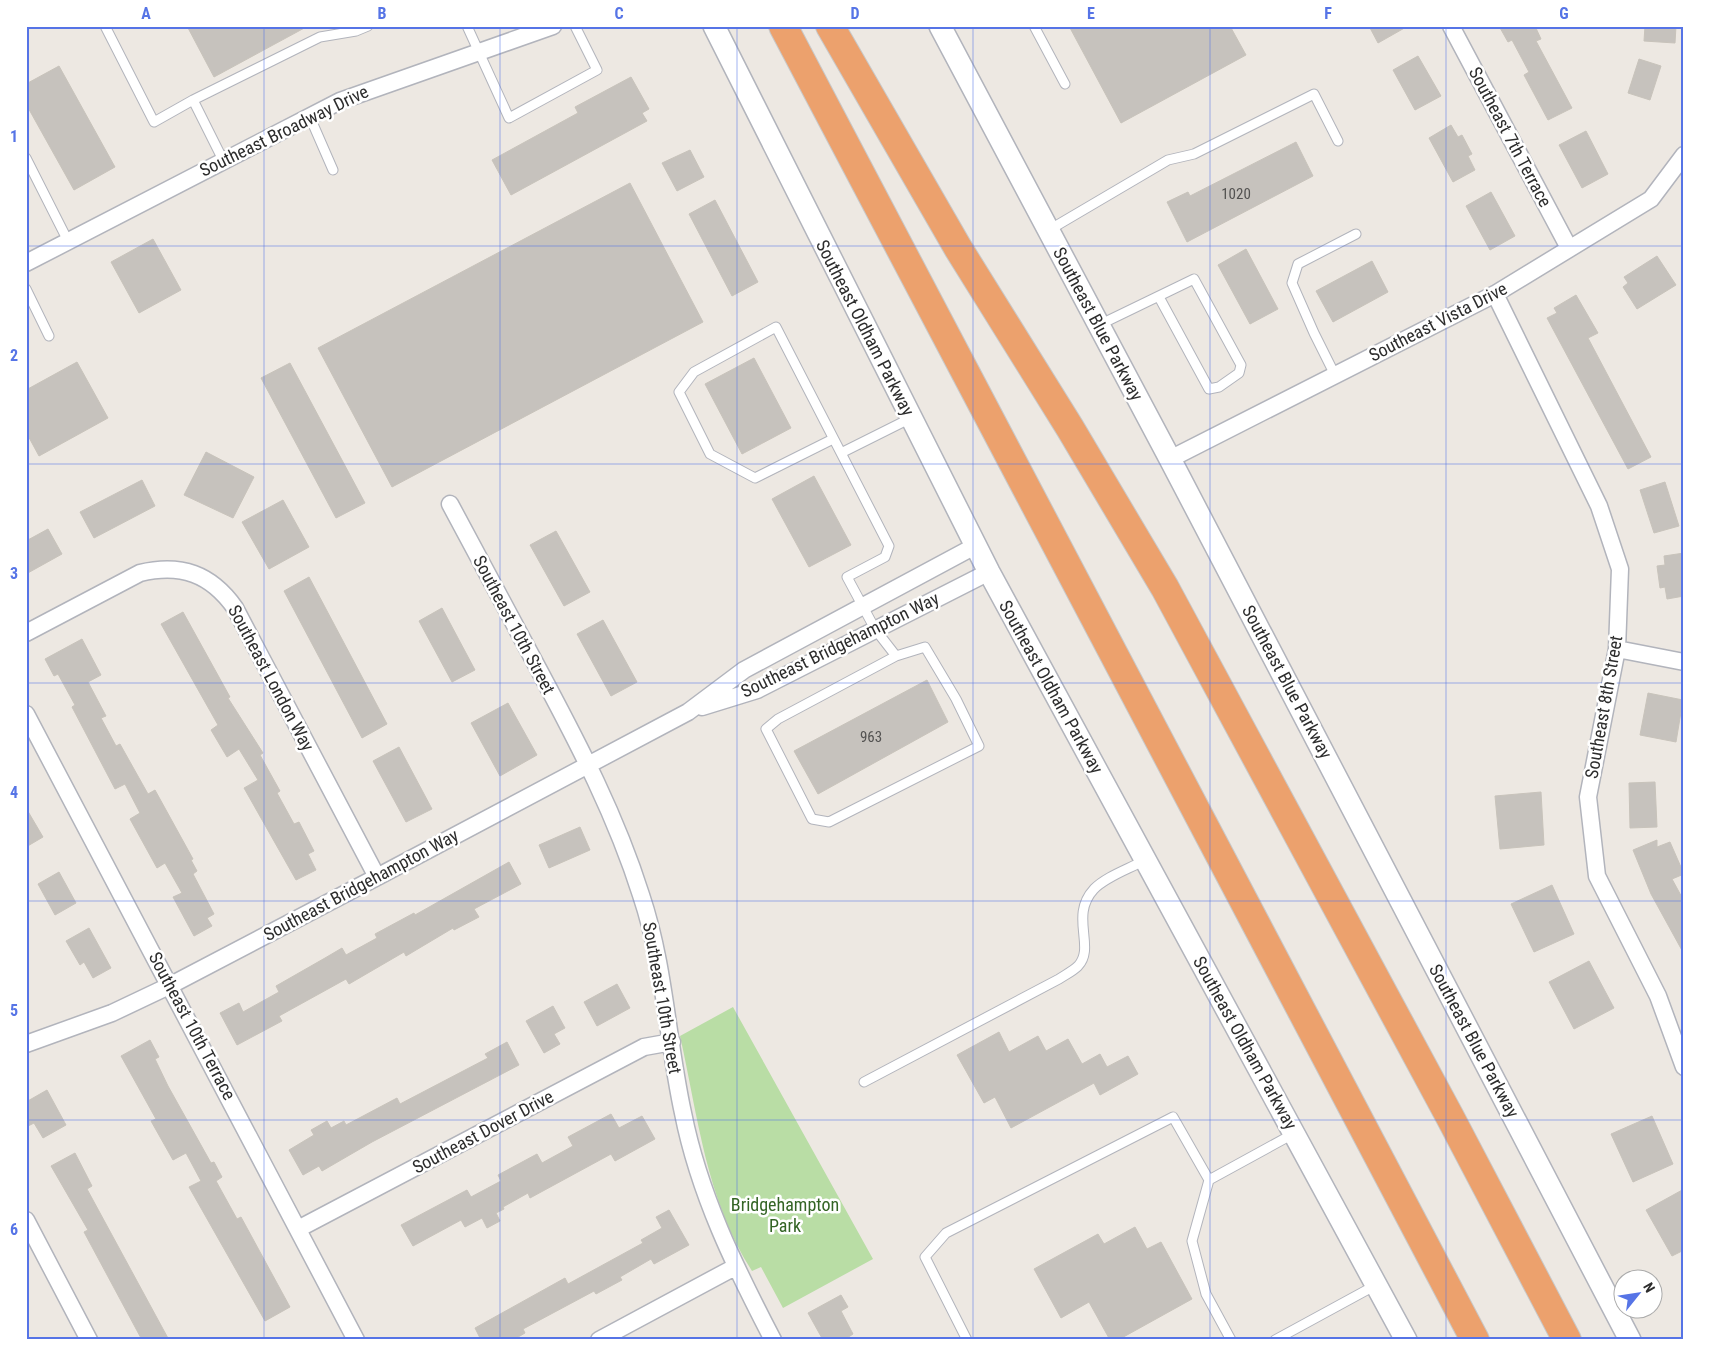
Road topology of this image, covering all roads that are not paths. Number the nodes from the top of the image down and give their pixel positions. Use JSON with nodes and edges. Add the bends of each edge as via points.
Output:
{"nodes":[{"id":1,"x":105,"y":26,"type":"edge"},
{"id":2,"x":368,"y":26,"type":"edge"},
{"id":3,"x":467,"y":26,"type":"edge"},
{"id":4,"x":553,"y":26,"type":"edge"},
{"id":5,"x":575,"y":26,"type":"edge"},
{"id":6,"x":714,"y":26,"type":"edge"},
{"id":7,"x":783,"y":26,"type":"edge"},
{"id":8,"x":830,"y":26,"type":"edge"},
{"id":9,"x":940,"y":26,"type":"edge"},
{"id":10,"x":1034,"y":26,"type":"edge"},
{"id":11,"x":1451,"y":26,"type":"edge"},
{"id":12,"x":480,"y":53,"type":"junction"},
{"id":13,"x":1065,"y":84,"type":"dead end"},
{"id":14,"x":193,"y":100,"type":"junction"},
{"id":15,"x":309,"y":115,"type":"junction"},
{"id":16,"x":1338,"y":142,"type":"dead end"},
{"id":17,"x":1684,"y":155,"type":"edge"},
{"id":18,"x":26,"y":158,"type":"edge"},
{"id":19,"x":223,"y":160,"type":"junction"},
{"id":20,"x":333,"y":170,"type":"dead end"},
{"id":21,"x":1048,"y":230,"type":"junction"},
{"id":22,"x":1356,"y":234,"type":"dead end"},
{"id":23,"x":68,"y":241,"type":"junction"},
{"id":24,"x":1569,"y":248,"type":"junction"},
{"id":25,"x":26,"y":263,"type":"edge"},
{"id":26,"x":26,"y":289,"type":"edge"},
{"id":27,"x":1495,"y":294,"type":"junction"},
{"id":28,"x":1159,"y":297,"type":"junction"},
{"id":29,"x":1099,"y":326,"type":"junction"},
{"id":30,"x":49,"y":336,"type":"dead end"},
{"id":31,"x":1336,"y":375,"type":"junction"},
{"id":32,"x":911,"y":418,"type":"junction"},
{"id":33,"x":833,"y":439,"type":"junction"},
{"id":34,"x":841,"y":453,"type":"junction"},
{"id":35,"x":1170,"y":459,"type":"junction"},
{"id":36,"x":450,"y":504,"type":"dead end"},
{"id":37,"x":975,"y":546,"type":"junction"},
{"id":38,"x":988,"y":572,"type":"junction"},
{"id":39,"x":862,"y":606,"type":"junction"},
{"id":40,"x":875,"y":630,"type":"junction"},
{"id":41,"x":26,"y":633,"type":"edge"},
{"id":42,"x":1617,"y":649,"type":"junction"},
{"id":43,"x":896,"y":656,"type":"junction"},
{"id":44,"x":1684,"y":662,"type":"edge"},
{"id":45,"x":688,"y":712,"type":"junction"},
{"id":46,"x":26,"y":714,"type":"edge"},
{"id":47,"x":589,"y":765,"type":"junction"},
{"id":48,"x":1145,"y":860,"type":"junction"},
{"id":49,"x":377,"y":877,"type":"junction"},
{"id":50,"x":171,"y":985,"type":"junction"},
{"id":51,"x":672,"y":1042,"type":"junction"},
{"id":52,"x":26,"y":1044,"type":"edge"},
{"id":53,"x":1684,"y":1067,"type":"edge"},
{"id":54,"x":864,"y":1082,"type":"dead end"},
{"id":55,"x":1294,"y":1134,"type":"junction"},
{"id":56,"x":1209,"y":1180,"type":"junction"},
{"id":57,"x":26,"y":1220,"type":"edge"},
{"id":58,"x":298,"y":1230,"type":"junction"},
{"id":59,"x":736,"y":1268,"type":"junction"},
{"id":60,"x":1376,"y":1285,"type":"junction"},
{"id":61,"x":89,"y":1340,"type":"edge"},
{"id":62,"x":356,"y":1340,"type":"edge"},
{"id":63,"x":599,"y":1340,"type":"edge"},
{"id":64,"x":773,"y":1340,"type":"edge"},
{"id":65,"x":966,"y":1340,"type":"edge"},
{"id":66,"x":1231,"y":1340,"type":"edge"},
{"id":67,"x":1275,"y":1340,"type":"edge"},
{"id":68,"x":1406,"y":1340,"type":"edge"},
{"id":69,"x":1475,"y":1340,"type":"edge"},
{"id":70,"x":1567,"y":1340,"type":"edge"},
{"id":71,"x":1630,"y":1340,"type":"edge"}],
"edges":[{"from":1,"to":14,"type":"lane","via":[[154,122]]},
{"from":2,"to":14,"type":"lane","via":[[320,37]]},
{"from":3,"to":12,"type":"lane"},
{"from":4,"to":12,"type":"street","name":"Southeast Broadway Drive"},
{"from":5,"to":12,"type":"lane","via":[[597,70],[509,118]]},
{"from":6,"to":32,"type":"street","name":"Southeast Oldham Parkway"},
{"from":7,"to":69,"type":"highway"},
{"from":8,"to":70,"type":"highway","via":[[958,248],[1165,588]]},
{"from":9,"to":21,"type":"street","name":"Southeast Blue Parkway"},
{"from":10,"to":13,"type":"lane"},
{"from":11,"to":24,"type":"street","name":"Southeast 7th Terrace"},
{"from":12,"to":15,"type":"street","name":"Southeast Broadway Drive","via":[[382,84]]},
{"from":14,"to":19,"type":"lane"},
{"from":15,"to":19,"type":"street","name":"Southeast Broadway Drive"},
{"from":15,"to":20,"type":"lane"},
{"from":16,"to":21,"type":"lane","via":[[1314,94],[1194,154],[1168,160]]},
{"from":17,"to":24,"type":"street","name":"Southeast Vista Drive","via":[[1651,198]]},
{"from":18,"to":23,"type":"lane"},
{"from":19,"to":23,"type":"street","name":"Southeast Broadway Drive"},
{"from":21,"to":29,"type":"street","name":"Southeast Blue Parkway"},
{"from":22,"to":31,"type":"lane","via":[[1298,264],[1292,283]]},
{"from":23,"to":25,"type":"street","name":"Southeast Broadway Drive"},
{"from":24,"to":27,"type":"street","name":"Southeast Vista Drive"},
{"from":26,"to":30,"type":"lane"},
{"from":27,"to":31,"type":"street","name":"Southeast Vista Drive"},
{"from":27,"to":42,"type":"street","name":"Southeast 8th Street","via":[[1599,506],[1620,569]]},
{"from":28,"to":28,"type":"lane","via":[[1194,279],[1241,365],[1240,374],[1219,387],[1208,389]]},
{"from":28,"to":29,"type":"lane"},
{"from":29,"to":35,"type":"street","name":"Southeast Blue Parkway"},
{"from":31,"to":35,"type":"street","name":"Southeast Vista Drive"},
{"from":32,"to":34,"type":"lane"},
{"from":32,"to":37,"type":"street","name":"Southeast Oldham Parkway"},
{"from":33,"to":33,"type":"lane","via":[[776,327],[694,372],[679,392],[710,454],[755,478]]},
{"from":33,"to":34,"type":"lane"},
{"from":34,"to":39,"type":"lane","via":[[889,546],[885,557],[847,577]]},
{"from":35,"to":71,"type":"street","name":"Southeast Blue Parkway"},
{"from":36,"to":47,"type":"street","name":"Southeast 10th Street"},
{"from":37,"to":38,"type":"street","name":"Southeast Oldham Parkway"},
{"from":37,"to":39,"type":"street","name":"Southeast Bridgehampton Way"},
{"from":38,"to":40,"type":"street","name":"Southeast Bridgehampton Way"},
{"from":38,"to":48,"type":"street","name":"Southeast Oldham Parkway"},
{"from":39,"to":40,"type":"lane"},
{"from":39,"to":45,"type":"street","name":"Southeast Bridgehampton Way","via":[[744,670]]},
{"from":40,"to":43,"type":"lane"},
{"from":40,"to":45,"type":"street","name":"Southeast Bridgehampton Way","via":[[757,690]]},
{"from":41,"to":49,"type":"street","name":"Southeast London Way","via":[[140,573],[160,568],[184,570],[207,580],[224,593],[235,608]]},
{"from":42,"to":44,"type":"street"},
{"from":42,"to":53,"type":"street","name":"Southeast 8th Street","via":[[1588,797],[1597,876],[1658,996]]},
{"from":43,"to":43,"type":"lane","via":[[925,647],[956,699],[978,746],[829,822],[812,820],[766,729],[778,719]]},
{"from":45,"to":47,"type":"street","name":"Southeast Bridgehampton Way"},
{"from":46,"to":50,"type":"street","name":"Southeast 10th Terrace"},
{"from":47,"to":49,"type":"street","name":"Southeast Bridgehampton Way"},
{"from":47,"to":51,"type":"street","name":"Southeast 10th Street","via":[[615,821],[642,897],[664,984]]},
{"from":48,"to":54,"type":"lane","via":[[1102,882],[1084,904],[1081,919],[1084,953],[1079,966]]},
{"from":48,"to":55,"type":"street","name":"Southeast Oldham Parkway"},
{"from":49,"to":50,"type":"street","name":"Southeast Bridgehampton Way"},
{"from":50,"to":52,"type":"street","name":"Southeast Bridgehampton Way","via":[[112,1012]]},
{"from":50,"to":58,"type":"street","name":"Southeast 10th Terrace"},
{"from":51,"to":58,"type":"street","name":"Southeast Dover Drive","via":[[644,1047]]},
{"from":51,"to":59,"type":"street","name":"Southeast 10th Street","via":[[682,1112],[695,1162]]},
{"from":55,"to":56,"type":"lane"},
{"from":55,"to":60,"type":"street","name":"Southeast Oldham Parkway"},
{"from":56,"to":65,"type":"lane","via":[[1173,1117],[946,1234],[925,1257]]},
{"from":56,"to":66,"type":"lane","via":[[1192,1241],[1206,1294]]},
{"from":57,"to":61,"type":"street"},
{"from":58,"to":62,"type":"street","name":"Southeast 10th Terrace"},
{"from":59,"to":63,"type":"street"},
{"from":59,"to":64,"type":"street","name":"Southeast 10th Street"},
{"from":60,"to":67,"type":"lane"},
{"from":60,"to":68,"type":"street","name":"Southeast Oldham Parkway"}]}
